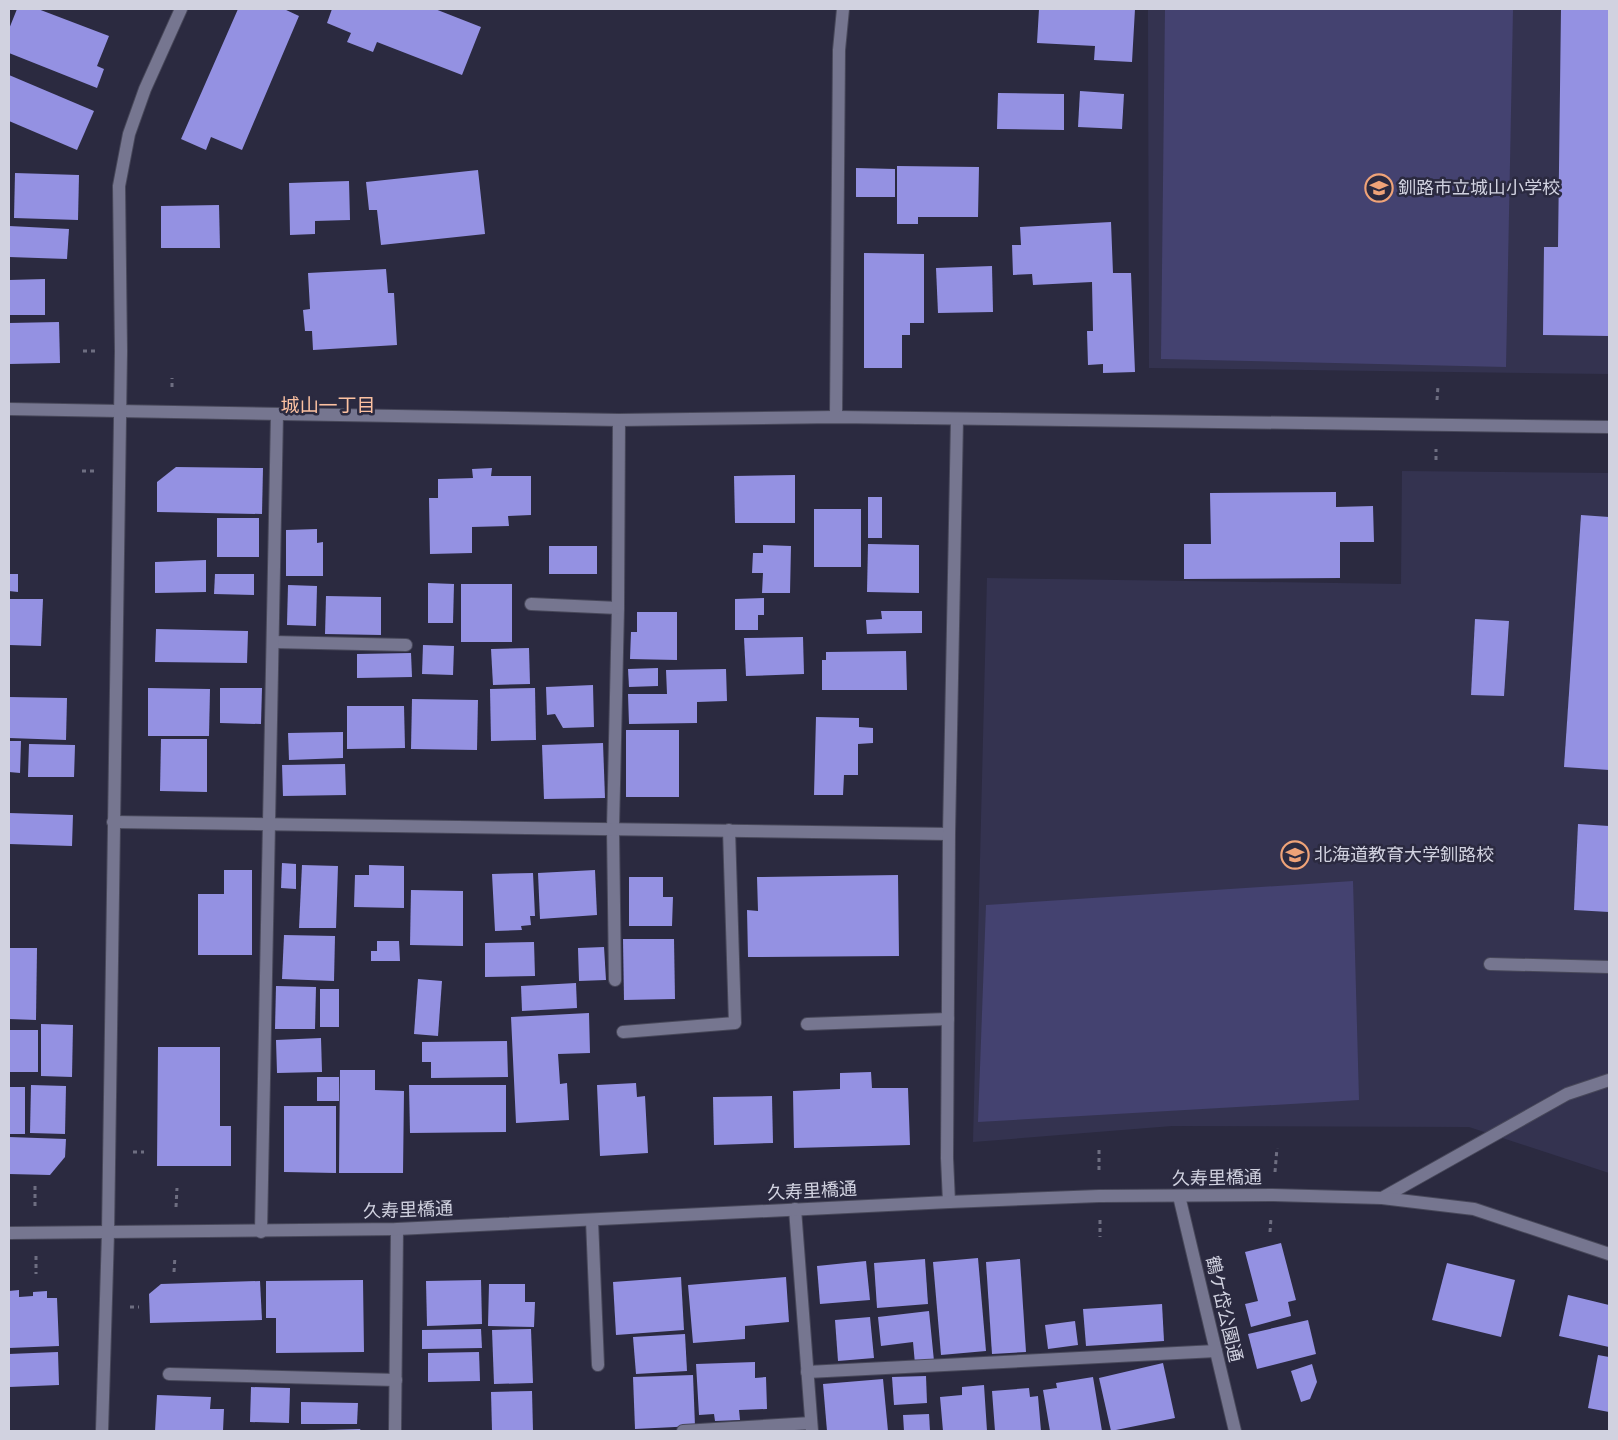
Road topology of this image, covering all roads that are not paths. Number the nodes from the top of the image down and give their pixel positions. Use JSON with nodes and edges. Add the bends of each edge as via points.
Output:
{"nodes":[{"id":1,"x":180,"y":9,"type":"edge"},
{"id":2,"x":843,"y":9,"type":"edge"},
{"id":3,"x":9,"y":409,"type":"edge"},
{"id":4,"x":120,"y":411,"type":"junction"},
{"id":5,"x":277,"y":414,"type":"junction"},
{"id":6,"x":836,"y":417,"type":"junction"},
{"id":7,"x":957,"y":419,"type":"junction"},
{"id":8,"x":619,"y":420,"type":"junction"},
{"id":9,"x":1609,"y":427,"type":"edge"},
{"id":10,"x":531,"y":604,"type":"dead end"},
{"id":11,"x":618,"y":608,"type":"junction"},
{"id":12,"x":273,"y":642,"type":"junction"},
{"id":13,"x":406,"y":646,"type":"dead end"},
{"id":14,"x":113,"y":822,"type":"junction"},
{"id":15,"x":270,"y":824,"type":"junction"},
{"id":16,"x":613,"y":829,"type":"junction"},
{"id":17,"x":729,"y":830,"type":"junction"},
{"id":18,"x":949,"y":834,"type":"junction"},
{"id":19,"x":1490,"y":964,"type":"dead end"},
{"id":20,"x":1609,"y":968,"type":"edge"},
{"id":21,"x":615,"y":980,"type":"dead end"},
{"id":22,"x":948,"y":1019,"type":"junction"},
{"id":23,"x":807,"y":1024,"type":"dead end"},
{"id":24,"x":622,"y":1032,"type":"dead end"},
{"id":25,"x":1609,"y":1080,"type":"edge"},
{"id":26,"x":1179,"y":1196,"type":"junction"},
{"id":27,"x":1382,"y":1198,"type":"junction"},
{"id":28,"x":950,"y":1202,"type":"junction"},
{"id":29,"x":795,"y":1209,"type":"junction"},
{"id":30,"x":592,"y":1220,"type":"junction"},
{"id":31,"x":397,"y":1229,"type":"junction"},
{"id":32,"x":261,"y":1232,"type":"junction"},
{"id":33,"x":9,"y":1233,"type":"edge"},
{"id":34,"x":108,"y":1233,"type":"junction"},
{"id":35,"x":1609,"y":1254,"type":"edge"},
{"id":36,"x":1216,"y":1351,"type":"junction"},
{"id":37,"x":598,"y":1365,"type":"dead end"},
{"id":38,"x":807,"y":1372,"type":"junction"},
{"id":39,"x":169,"y":1374,"type":"dead end"},
{"id":40,"x":396,"y":1380,"type":"junction"},
{"id":41,"x":812,"y":1427,"type":"edge"},
{"id":42,"x":102,"y":1431,"type":"edge"},
{"id":43,"x":395,"y":1431,"type":"edge"},
{"id":44,"x":683,"y":1431,"type":"edge"},
{"id":45,"x":1235,"y":1431,"type":"edge"}],
"edges":[{"from":1,"to":4,"type":"street","via":[[138,107],[119,186]]},
{"from":2,"to":6,"type":"street"},
{"from":3,"to":4,"type":"street"},
{"from":4,"to":5,"type":"street"},
{"from":4,"to":14,"type":"street"},
{"from":5,"to":8,"type":"street"},
{"from":5,"to":12,"type":"street"},
{"from":6,"to":7,"type":"street"},
{"from":6,"to":8,"type":"street"},
{"from":7,"to":9,"type":"street"},
{"from":7,"to":18,"type":"street"},
{"from":8,"to":11,"type":"street"},
{"from":10,"to":11,"type":"street"},
{"from":11,"to":16,"type":"street"},
{"from":12,"to":13,"type":"street"},
{"from":12,"to":15,"type":"street"},
{"from":14,"to":15,"type":"street"},
{"from":14,"to":34,"type":"street"},
{"from":15,"to":16,"type":"street"},
{"from":15,"to":32,"type":"street"},
{"from":16,"to":17,"type":"street"},
{"from":16,"to":21,"type":"street"},
{"from":17,"to":18,"type":"street"},
{"from":17,"to":24,"type":"street","via":[[735,1023]]},
{"from":18,"to":22,"type":"street"},
{"from":19,"to":20,"type":"street"},
{"from":22,"to":23,"type":"street"},
{"from":22,"to":28,"type":"street","via":[[947,1158]]},
{"from":25,"to":27,"type":"street","via":[[1567,1094]]},
{"from":26,"to":27,"type":"street","name":"久寿里橋通"},
{"from":26,"to":28,"type":"street","name":"久寿里橋通"},
{"from":26,"to":36,"type":"street","name":"鶴ケ岱公園通"},
{"from":27,"to":35,"type":"street","name":"久寿里橋通","via":[[1474,1209]]},
{"from":28,"to":29,"type":"street","name":"久寿里橋通"},
{"from":29,"to":30,"type":"street","name":"久寿里橋通"},
{"from":29,"to":38,"type":"street"},
{"from":30,"to":31,"type":"street","name":"久寿里橋通"},
{"from":30,"to":37,"type":"street"},
{"from":31,"to":32,"type":"street","name":"久寿里橋通"},
{"from":31,"to":40,"type":"street"},
{"from":32,"to":34,"type":"street","name":"久寿里橋通"},
{"from":33,"to":34,"type":"street","name":"久寿里橋通"},
{"from":34,"to":42,"type":"street"},
{"from":36,"to":38,"type":"street"},
{"from":36,"to":45,"type":"street","name":"鶴ケ岱公園通"},
{"from":38,"to":41,"type":"street"},
{"from":39,"to":40,"type":"street"},
{"from":40,"to":43,"type":"street"},
{"from":41,"to":44,"type":"street"}]}
